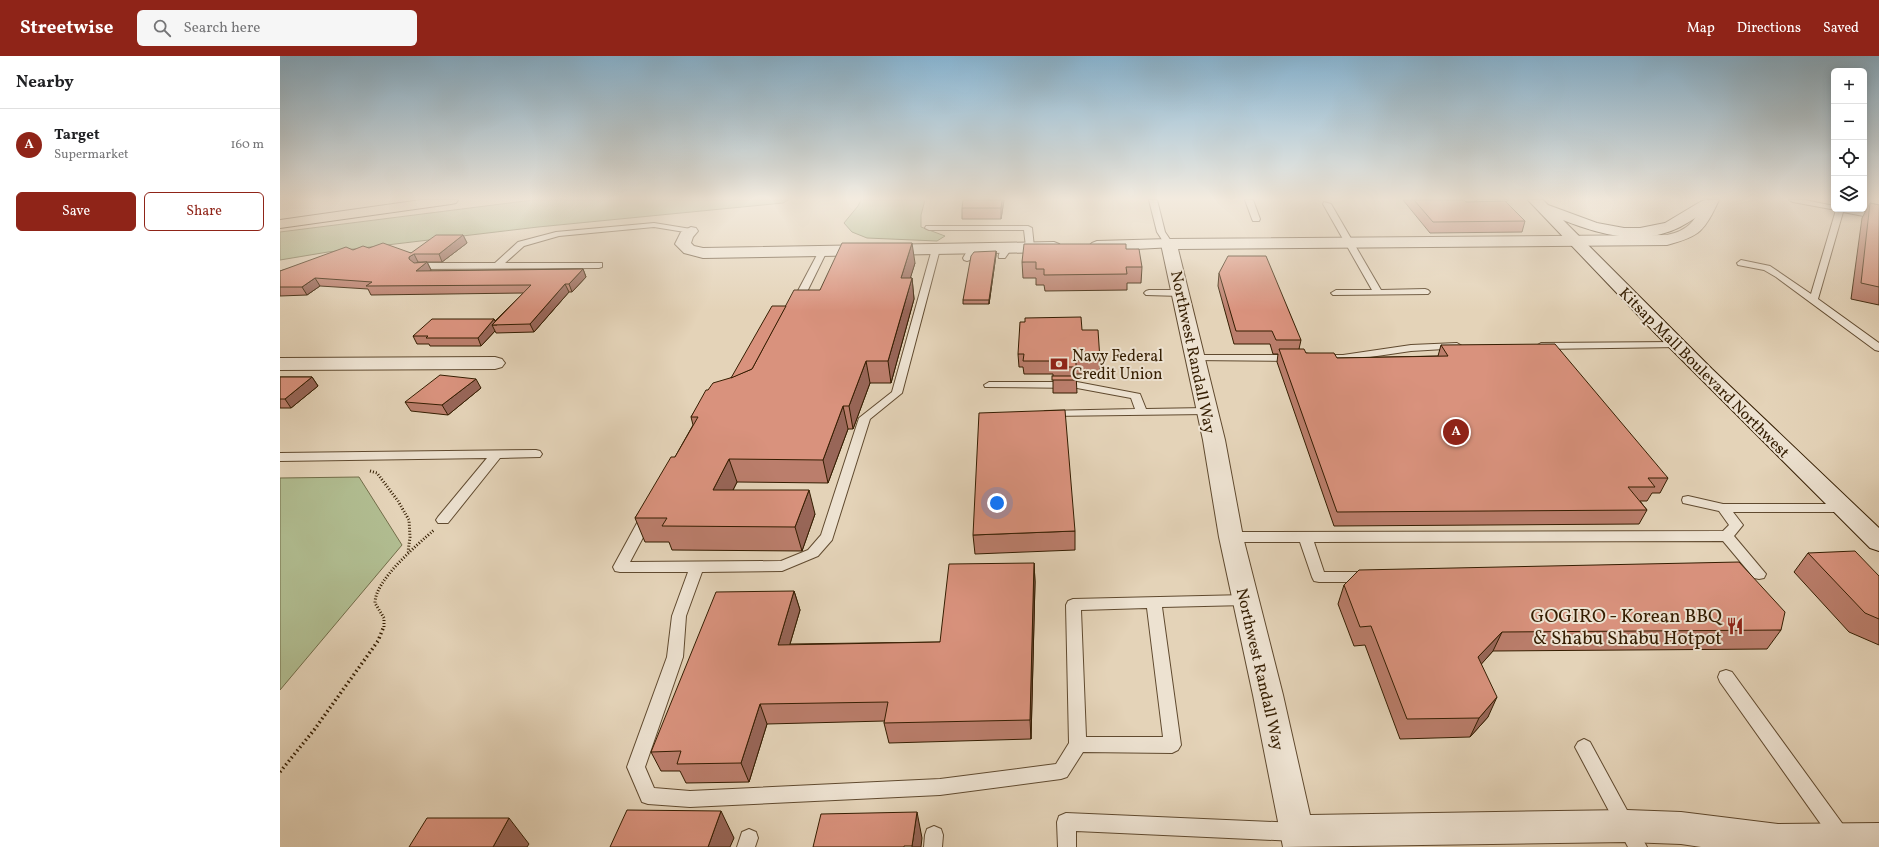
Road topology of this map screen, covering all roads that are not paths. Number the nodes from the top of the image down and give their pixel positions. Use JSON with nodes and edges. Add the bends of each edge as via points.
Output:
{"nodes":[{"id":1,"x":548,"y":237,"type":"edge"},
{"id":2,"x":685,"y":237,"type":"edge"},
{"id":3,"x":1029,"y":237,"type":"edge"},
{"id":4,"x":1164,"y":237,"type":"edge"},
{"id":5,"x":1346,"y":237,"type":"edge"},
{"id":6,"x":1569,"y":237,"type":"edge"},
{"id":7,"x":1679,"y":237,"type":"edge"},
{"id":8,"x":1831,"y":237,"type":"edge"},
{"id":9,"x":1572,"y":240,"type":"junction"},
{"id":10,"x":1349,"y":242,"type":"junction"},
{"id":11,"x":1169,"y":244,"type":"junction"},
{"id":12,"x":1030,"y":247,"type":"junction"},
{"id":13,"x":936,"y":249,"type":"junction"},
{"id":14,"x":823,"y":252,"type":"junction"},
{"id":15,"x":1741,"y":263,"type":"dead end"},
{"id":16,"x":599,"y":265,"type":"dead end"},
{"id":17,"x":418,"y":266,"type":"edge"},
{"id":18,"x":497,"y":266,"type":"junction"},
{"id":19,"x":1181,"y":292,"type":"junction"},
{"id":20,"x":1336,"y":292,"type":"dead end"},
{"id":21,"x":1378,"y":292,"type":"junction"},
{"id":22,"x":1424,"y":292,"type":"dead end"},
{"id":23,"x":1149,"y":293,"type":"dead end"},
{"id":24,"x":1814,"y":299,"type":"junction"},
{"id":25,"x":792,"y":313,"type":"edge"},
{"id":26,"x":1676,"y":345,"type":"junction"},
{"id":27,"x":1467,"y":346,"type":"edge"},
{"id":28,"x":1534,"y":346,"type":"edge"},
{"id":29,"x":1879,"y":348,"type":"edge"},
{"id":30,"x":1196,"y":358,"type":"junction"},
{"id":31,"x":1303,"y":358,"type":"edge"},
{"id":32,"x":1318,"y":358,"type":"edge"},
{"id":33,"x":495,"y":363,"type":"dead end"},
{"id":34,"x":280,"y":364,"type":"edge"},
{"id":35,"x":989,"y":385,"type":"dead end"},
{"id":36,"x":1208,"y":411,"type":"junction"},
{"id":37,"x":1142,"y":412,"type":"junction"},
{"id":38,"x":1039,"y":414,"type":"edge"},
{"id":39,"x":536,"y":454,"type":"dead end"},
{"id":40,"x":496,"y":455,"type":"junction"},
{"id":41,"x":280,"y":457,"type":"edge"},
{"id":42,"x":1688,"y":500,"type":"dead end"},
{"id":43,"x":654,"y":505,"type":"edge"},
{"id":44,"x":1723,"y":508,"type":"junction"},
{"id":45,"x":1844,"y":508,"type":"junction"},
{"id":46,"x":439,"y":524,"type":"road end"},
{"id":47,"x":1727,"y":536,"type":"junction"},
{"id":48,"x":1231,"y":537,"type":"junction"},
{"id":49,"x":1306,"y":538,"type":"junction"},
{"id":50,"x":1879,"y":542,"type":"edge"},
{"id":51,"x":697,"y":566,"type":"junction"},
{"id":52,"x":1742,"y":574,"type":"edge"},
{"id":53,"x":1383,"y":577,"type":"edge"},
{"id":54,"x":1246,"y":600,"type":"junction"},
{"id":55,"x":1154,"y":602,"type":"junction"},
{"id":56,"x":1726,"y":677,"type":"dead end"},
{"id":57,"x":1078,"y":744,"type":"junction"},
{"id":58,"x":1584,"y":747,"type":"dead end"},
{"id":59,"x":1633,"y":837,"type":"edge"},
{"id":60,"x":1299,"y":839,"type":"edge"},
{"id":61,"x":1879,"y":840,"type":"edge"},
{"id":62,"x":1846,"y":844,"type":"edge"},
{"id":63,"x":1066,"y":847,"type":"edge"}],
"edges":[{"from":1,"to":18,"type":"lane","via":[[521,244]]},
{"from":2,"to":14,"type":"street","via":[[683,244],[689,250],[703,253]]},
{"from":3,"to":12,"type":"lane"},
{"from":4,"to":11,"type":"lane"},
{"from":5,"to":10,"type":"lane"},
{"from":6,"to":9,"type":"street","name":"Kitsap Mall Boulevard Northwest"},
{"from":7,"to":9,"type":"street","via":[[1649,241]]},
{"from":8,"to":24,"type":"lane"},
{"from":9,"to":10,"type":"street"},
{"from":9,"to":26,"type":"street","name":"Kitsap Mall Boulevard Northwest"},
{"from":10,"to":11,"type":"street"},
{"from":10,"to":21,"type":"lane"},
{"from":11,"to":12,"type":"street"},
{"from":11,"to":19,"type":"street","name":"Northwest Randall Way"},
{"from":12,"to":13,"type":"street","via":[[1005,252],[970,253]]},
{"from":13,"to":14,"type":"street"},
{"from":13,"to":51,"type":"lane","via":[[897,393],[865,418],[827,537],[814,553],[782,566]]},
{"from":14,"to":25,"type":"lane"},
{"from":15,"to":24,"type":"lane","via":[[1767,268]]},
{"from":16,"to":18,"type":"lane"},
{"from":17,"to":18,"type":"lane"},
{"from":19,"to":23,"type":"lane"},
{"from":19,"to":30,"type":"street","name":"Northwest Randall Way"},
{"from":20,"to":21,"type":"lane"},
{"from":21,"to":22,"type":"lane"},
{"from":24,"to":29,"type":"lane"},
{"from":26,"to":28,"type":"lane"},
{"from":26,"to":45,"type":"street","name":"Kitsap Mall Boulevard Northwest"},
{"from":27,"to":32,"type":"lane","via":[[1410,348],[1342,358]]},
{"from":30,"to":31,"type":"lane"},
{"from":30,"to":36,"type":"street","name":"Northwest Randall Way"},
{"from":33,"to":34,"type":"street"},
{"from":35,"to":37,"type":"lane","via":[[1077,385],[1136,396]]},
{"from":36,"to":37,"type":"lane"},
{"from":36,"to":48,"type":"street","name":"Northwest Randall Way"},
{"from":37,"to":38,"type":"lane"},
{"from":39,"to":40,"type":"lane"},
{"from":40,"to":41,"type":"lane"},
{"from":40,"to":46,"type":"lane"},
{"from":42,"to":44,"type":"lane"},
{"from":43,"to":51,"type":"lane","via":[[620,567]]},
{"from":44,"to":45,"type":"lane"},
{"from":44,"to":47,"type":"lane","via":[[1736,525]]},
{"from":45,"to":50,"type":"street","name":"Kitsap Mall Boulevard Northwest"},
{"from":47,"to":49,"type":"lane"},
{"from":47,"to":52,"type":"lane","via":[[1758,574]]},
{"from":48,"to":49,"type":"lane"},
{"from":48,"to":54,"type":"street","name":"Northwest Randall Way"},
{"from":49,"to":53,"type":"lane","via":[[1319,577]]},
{"from":51,"to":57,"type":"lane","via":[[679,616],[675,657],[636,767],[648,796],[690,799],[940,787],[1061,771]]},
{"from":54,"to":55,"type":"lane"},
{"from":54,"to":60,"type":"street","name":"Northwest Randall Way"},
{"from":55,"to":57,"type":"lane","via":[[1073,605]]},
{"from":55,"to":57,"type":"lane","via":[[1172,745]]},
{"from":56,"to":62,"type":"lane"},
{"from":58,"to":59,"type":"lane"},
{"from":59,"to":60,"type":"street"},
{"from":59,"to":62,"type":"street","via":[[1682,828],[1778,840]]},
{"from":60,"to":63,"type":"lane","via":[[1066,822]]},
{"from":61,"to":62,"type":"street"}]}
